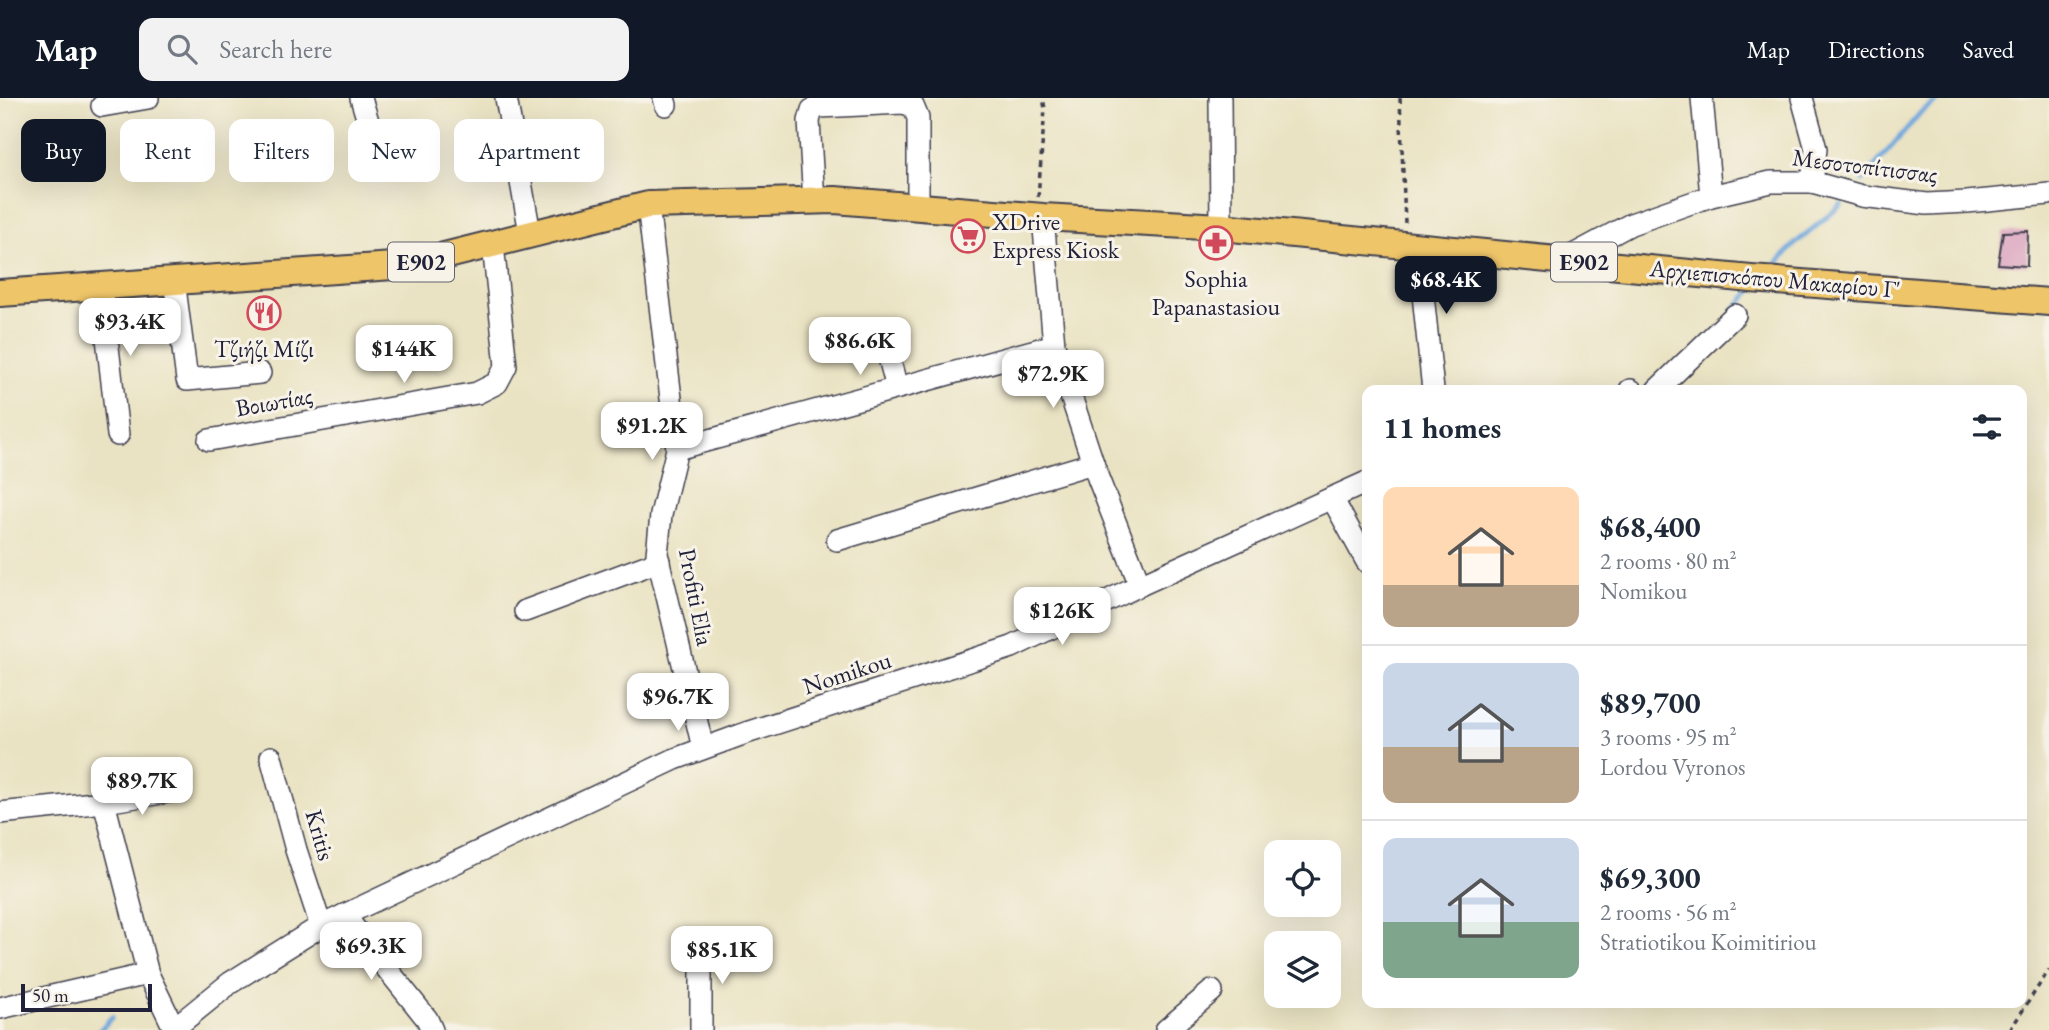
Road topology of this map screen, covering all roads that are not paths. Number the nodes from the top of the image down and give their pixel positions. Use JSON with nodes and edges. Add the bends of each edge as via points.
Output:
{"nodes":[{"id":1,"x":148,"y":98,"type":"edge"},
{"id":2,"x":362,"y":98,"type":"edge"},
{"id":3,"x":506,"y":98,"type":"edge"},
{"id":4,"x":1220,"y":98,"type":"edge"},
{"id":5,"x":1702,"y":98,"type":"edge"},
{"id":6,"x":1802,"y":98,"type":"edge"},
{"id":7,"x":102,"y":106,"type":"dead end"},
{"id":8,"x":368,"y":119,"type":"edge"},
{"id":9,"x":1812,"y":182,"type":"junction"},
{"id":10,"x":2049,"y":194,"type":"edge"},
{"id":11,"x":1711,"y":196,"type":"junction"},
{"id":12,"x":814,"y":201,"type":"junction"},
{"id":13,"x":648,"y":205,"type":"junction"},
{"id":14,"x":918,"y":207,"type":"junction"},
{"id":15,"x":1040,"y":217,"type":"junction"},
{"id":16,"x":1222,"y":227,"type":"junction"},
{"id":17,"x":530,"y":233,"type":"junction"},
{"id":18,"x":493,"y":245,"type":"junction"},
{"id":19,"x":1412,"y":246,"type":"junction"},
{"id":20,"x":1564,"y":260,"type":"junction"},
{"id":21,"x":174,"y":280,"type":"junction"},
{"id":22,"x":101,"y":285,"type":"junction"},
{"id":23,"x":0,"y":293,"type":"edge"},
{"id":24,"x":2049,"y":302,"type":"edge"},
{"id":25,"x":1735,"y":315,"type":"dead end"},
{"id":26,"x":884,"y":339,"type":"dead end"},
{"id":27,"x":1054,"y":345,"type":"junction"},
{"id":28,"x":260,"y":373,"type":"dead end"},
{"id":29,"x":1432,"y":385,"type":"edge"},
{"id":30,"x":1662,"y":385,"type":"edge"},
{"id":31,"x":897,"y":388,"type":"junction"},
{"id":32,"x":118,"y":435,"type":"dead end"},
{"id":33,"x":209,"y":440,"type":"dead end"},
{"id":34,"x":677,"y":449,"type":"junction"},
{"id":35,"x":1093,"y":464,"type":"junction"},
{"id":36,"x":1362,"y":484,"type":"edge"},
{"id":37,"x":1332,"y":498,"type":"junction"},
{"id":38,"x":837,"y":540,"type":"dead end"},
{"id":39,"x":1362,"y":553,"type":"edge"},
{"id":40,"x":659,"y":561,"type":"junction"},
{"id":41,"x":1140,"y":585,"type":"junction"},
{"id":42,"x":525,"y":611,"type":"dead end"},
{"id":43,"x":703,"y":748,"type":"junction"},
{"id":44,"x":271,"y":757,"type":"dead end"},
{"id":45,"x":174,"y":791,"type":"dead end"},
{"id":46,"x":104,"y":802,"type":"junction"},
{"id":47,"x":0,"y":813,"type":"edge"},
{"id":48,"x":344,"y":915,"type":"junction"},
{"id":49,"x":321,"y":926,"type":"junction"},
{"id":50,"x":701,"y":942,"type":"dead end"},
{"id":51,"x":148,"y":974,"type":"junction"},
{"id":52,"x":1212,"y":991,"type":"dead end"},
{"id":53,"x":0,"y":1008,"type":"edge"},
{"id":54,"x":173,"y":1029,"type":"edge"},
{"id":55,"x":432,"y":1030,"type":"edge"},
{"id":56,"x":701,"y":1030,"type":"edge"},
{"id":57,"x":1166,"y":1030,"type":"edge"}],
"edges":[{"from":1,"to":7,"type":"street"},
{"from":2,"to":8,"type":"street"},
{"from":3,"to":17,"type":"street"},
{"from":4,"to":16,"type":"street"},
{"from":5,"to":11,"type":"street"},
{"from":6,"to":9,"type":"street","via":[[1816,149]]},
{"from":9,"to":10,"type":"street","name":"Μεσοτοπίτισσας","via":[[1862,196],[1927,204]]},
{"from":9,"to":11,"type":"street","name":"Μεσοτοπίτισσας","via":[[1771,182]]},
{"from":11,"to":20,"type":"street","name":"Μεσοτοπίτισσας","via":[[1631,224]]},
{"from":12,"to":13,"type":"main road","name":"Αρχιεπισκόπου Μακαρίου Γ'","number":"E902"},
{"from":12,"to":14,"type":"main road","name":"Αρχιεπισκόπου Μακαρίου Γ'","number":"E902"},
{"from":12,"to":14,"type":"street","via":[[812,110],[903,103],[913,106],[918,115]]},
{"from":13,"to":17,"type":"main road","name":"Αρχιεπισκόπου Μακαρίου Γ'","number":"E902"},
{"from":13,"to":34,"type":"street","name":"Profiti Elia"},
{"from":14,"to":15,"type":"main road","name":"Αρχιεπισκόπου Μακαρίου Γ'","number":"E902"},
{"from":15,"to":16,"type":"main road","name":"Αρχιεπισκόπου Μακαρίου Γ'","number":"E902"},
{"from":15,"to":27,"type":"street"},
{"from":16,"to":19,"type":"main road","name":"Αρχιεπισκόπου Μακαρίου Γ'","number":"E902"},
{"from":17,"to":18,"type":"main road","name":"Αρχιεπισκόπου Μακαρίου Γ'","number":"E902"},
{"from":18,"to":21,"type":"main road","name":"Αρχιεπισκόπου Μακαρίου Γ'","number":"E902","via":[[408,265]]},
{"from":18,"to":33,"type":"street","name":"Βοιωτίας","via":[[506,366],[497,383],[477,393]]},
{"from":19,"to":20,"type":"main road","name":"Αρχιεπισκόπου Μακαρίου Γ'","number":"E902"},
{"from":19,"to":29,"type":"street"},
{"from":20,"to":24,"type":"main road","name":"Αρχιεπισκόπου Μακαρίου Γ'","number":"E902"},
{"from":21,"to":22,"type":"main road","name":"Αρχιεπισκόπου Μακαρίου Γ'","number":"E902"},
{"from":21,"to":28,"type":"street","via":[[187,380]]},
{"from":22,"to":23,"type":"main road","name":"Αρχιεπισκόπου Μακαρίου Γ'","number":"E902"},
{"from":22,"to":32,"type":"street"},
{"from":25,"to":30,"type":"street"},
{"from":26,"to":31,"type":"street"},
{"from":27,"to":31,"type":"street"},
{"from":27,"to":35,"type":"street"},
{"from":31,"to":34,"type":"street"},
{"from":34,"to":40,"type":"street","name":"Profiti Elia","via":[[661,515]]},
{"from":35,"to":38,"type":"street"},
{"from":35,"to":41,"type":"street"},
{"from":36,"to":37,"type":"street","name":"Nomikou"},
{"from":37,"to":39,"type":"street"},
{"from":37,"to":41,"type":"street","name":"Nomikou"},
{"from":40,"to":42,"type":"street"},
{"from":40,"to":43,"type":"street","name":"Profiti Elia"},
{"from":41,"to":43,"type":"street","name":"Nomikou","via":[[1012,647]]},
{"from":43,"to":48,"type":"street","name":"Nomikou"},
{"from":44,"to":49,"type":"street","name":"Kritis"},
{"from":45,"to":46,"type":"street"},
{"from":46,"to":47,"type":"street"},
{"from":46,"to":51,"type":"street"},
{"from":48,"to":49,"type":"street","name":"Nomikou"},
{"from":48,"to":55,"type":"street"},
{"from":49,"to":54,"type":"street","name":"Nomikou","via":[[230,983]]},
{"from":50,"to":56,"type":"street"},
{"from":51,"to":53,"type":"street"},
{"from":51,"to":54,"type":"street"},
{"from":52,"to":57,"type":"street"}]}
